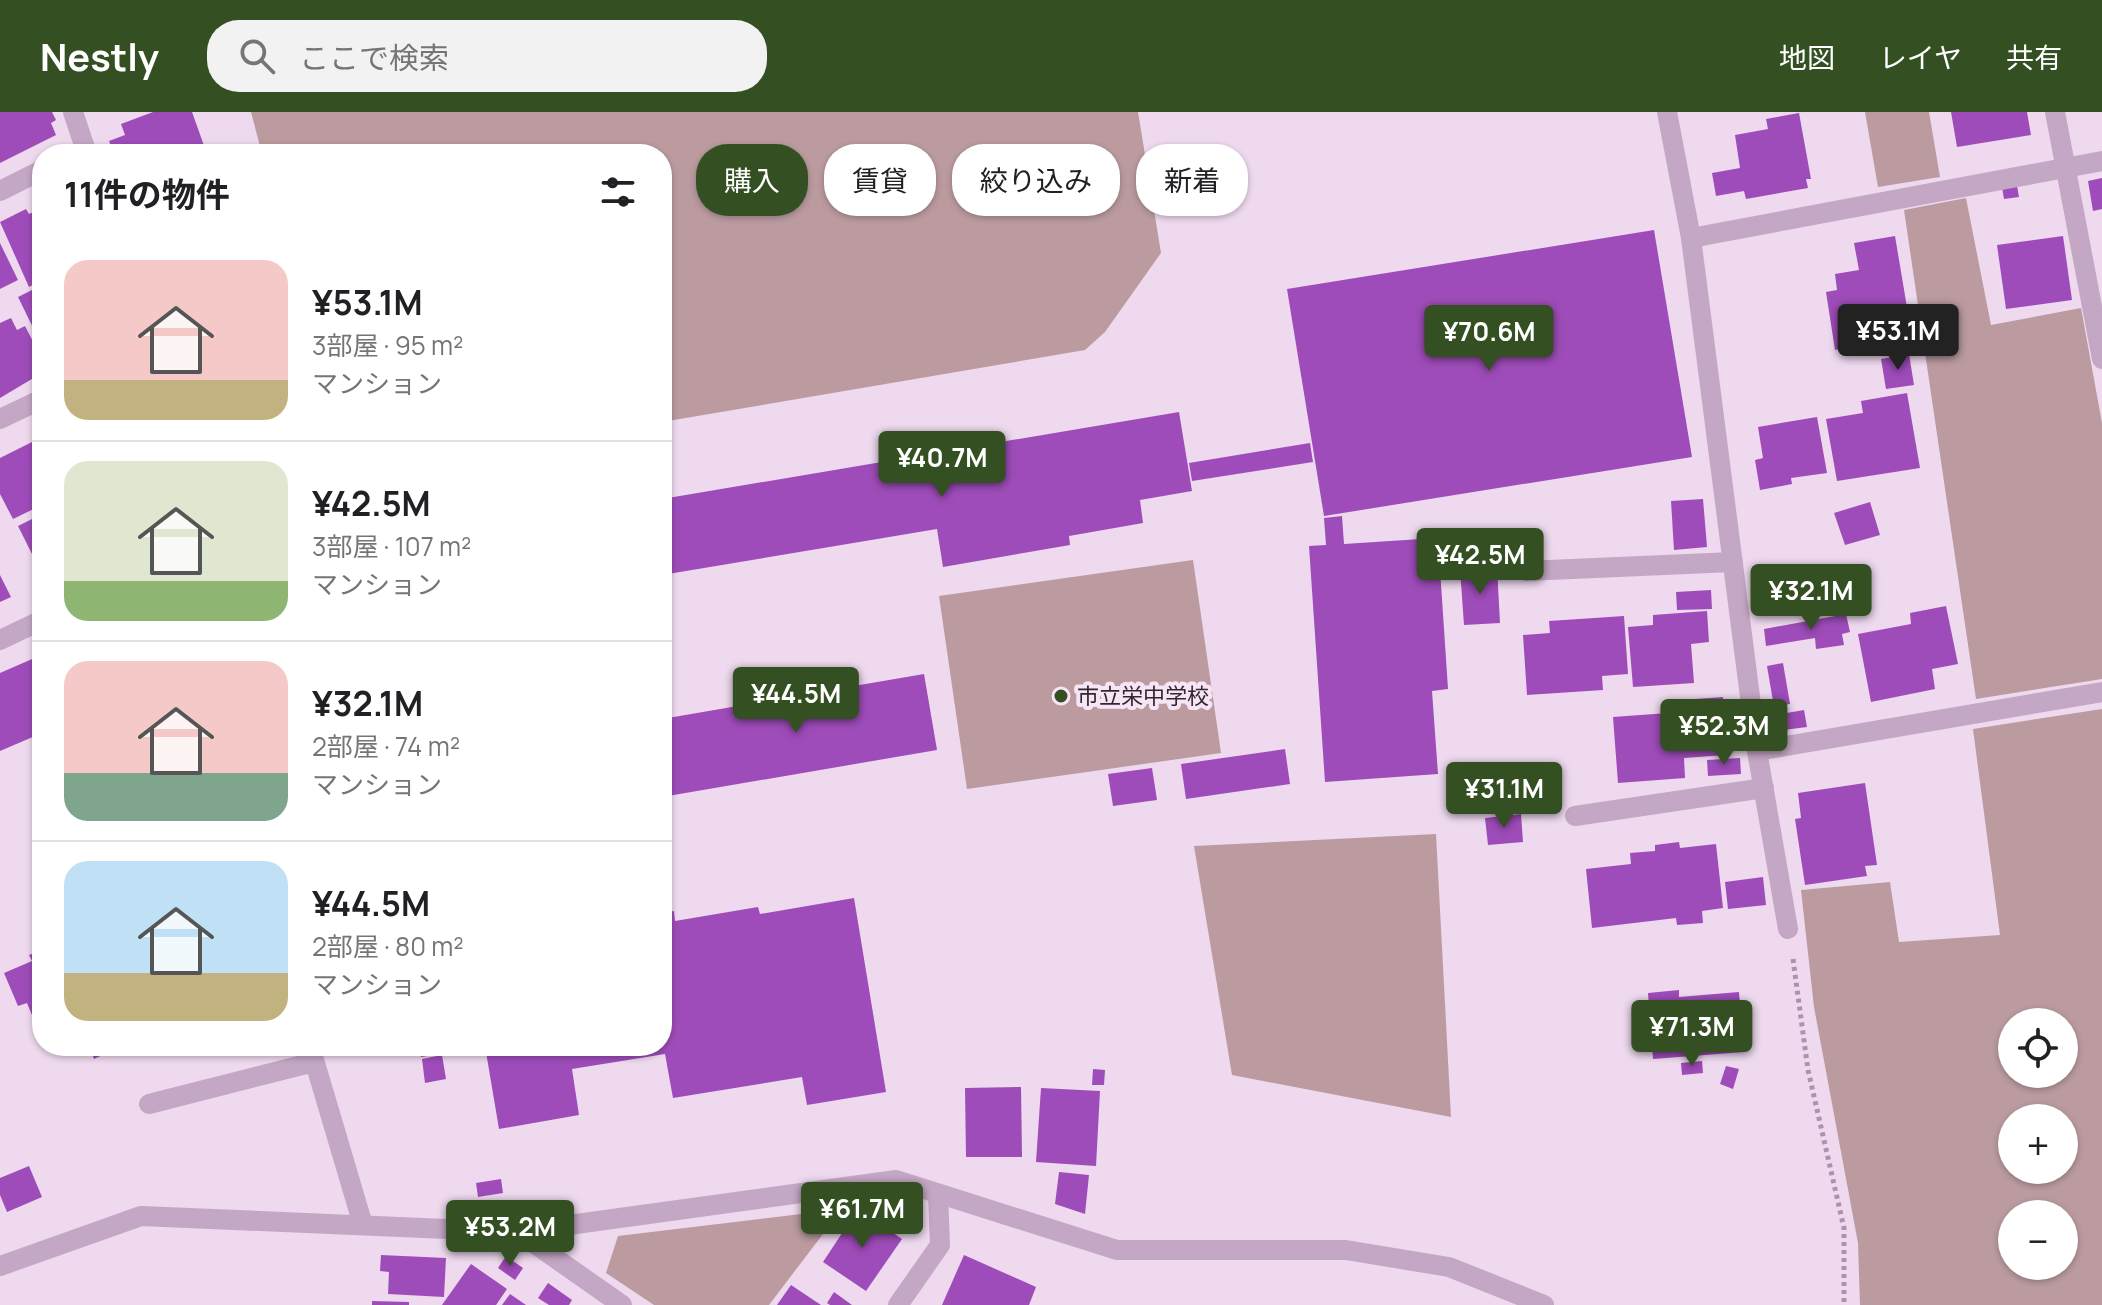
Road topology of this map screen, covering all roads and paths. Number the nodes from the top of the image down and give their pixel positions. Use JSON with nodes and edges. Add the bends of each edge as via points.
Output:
{"nodes":[{"id":1,"x":73,"y":112,"type":"edge"},
{"id":2,"x":1667,"y":112,"type":"edge"},
{"id":3,"x":2055,"y":112,"type":"edge"},
{"id":4,"x":80,"y":144,"type":"edge"},
{"id":5,"x":2102,"y":161,"type":"edge"},
{"id":6,"x":2067,"y":168,"type":"junction"},
{"id":7,"x":32,"y":175,"type":"edge"},
{"id":8,"x":0,"y":191,"type":"edge"},
{"id":9,"x":1691,"y":238,"type":"junction"},
{"id":10,"x":2102,"y":359,"type":"edge"},
{"id":11,"x":32,"y":404,"type":"edge"},
{"id":12,"x":0,"y":419,"type":"edge"},
{"id":13,"x":1733,"y":562,"type":"junction"},
{"id":14,"x":1526,"y":571,"type":"dead end"},
{"id":15,"x":32,"y":625,"type":"edge"},
{"id":16,"x":0,"y":640,"type":"edge"},
{"id":17,"x":2102,"y":692,"type":"edge"},
{"id":18,"x":1757,"y":751,"type":"junction"},
{"id":19,"x":1764,"y":788,"type":"junction"},
{"id":20,"x":1575,"y":816,"type":"dead end"},
{"id":21,"x":1788,"y":929,"type":"joint"},
{"id":22,"x":305,"y":1056,"type":"edge"},
{"id":23,"x":313,"y":1056,"type":"edge"},
{"id":24,"x":149,"y":1104,"type":"dead end"},
{"id":25,"x":938,"y":1194,"type":"junction"},
{"id":26,"x":363,"y":1225,"type":"junction"},
{"id":27,"x":518,"y":1232,"type":"junction"},
{"id":28,"x":0,"y":1266,"type":"edge"},
{"id":29,"x":622,"y":1305,"type":"edge"},
{"id":30,"x":898,"y":1305,"type":"edge"},
{"id":31,"x":1544,"y":1305,"type":"edge"},
{"id":32,"x":1844,"y":1305,"type":"edge"}],
"edges":[{"from":1,"to":4,"type":"street"},
{"from":2,"to":9,"type":"street"},
{"from":3,"to":6,"type":"street"},
{"from":5,"to":6,"type":"street"},
{"from":6,"to":9,"type":"street"},
{"from":6,"to":10,"type":"street"},
{"from":7,"to":8,"type":"street"},
{"from":9,"to":13,"type":"street"},
{"from":11,"to":12,"type":"street"},
{"from":13,"to":14,"type":"street"},
{"from":13,"to":18,"type":"street"},
{"from":15,"to":16,"type":"street"},
{"from":17,"to":18,"type":"street"},
{"from":18,"to":19,"type":"street"},
{"from":19,"to":20,"type":"street"},
{"from":19,"to":21,"type":"street"},
{"from":21,"to":32,"type":"path","via":[[1808,1070],[1844,1228]]},
{"from":22,"to":24,"type":"street"},
{"from":23,"to":26,"type":"street"},
{"from":25,"to":27,"type":"street","via":[[896,1180]]},
{"from":25,"to":30,"type":"street","via":[[940,1245]]},
{"from":25,"to":31,"type":"street","via":[[1117,1250],[1346,1250],[1449,1267]]},
{"from":26,"to":27,"type":"street"},
{"from":26,"to":28,"type":"street","via":[[141,1216]]},
{"from":27,"to":29,"type":"street"}]}
